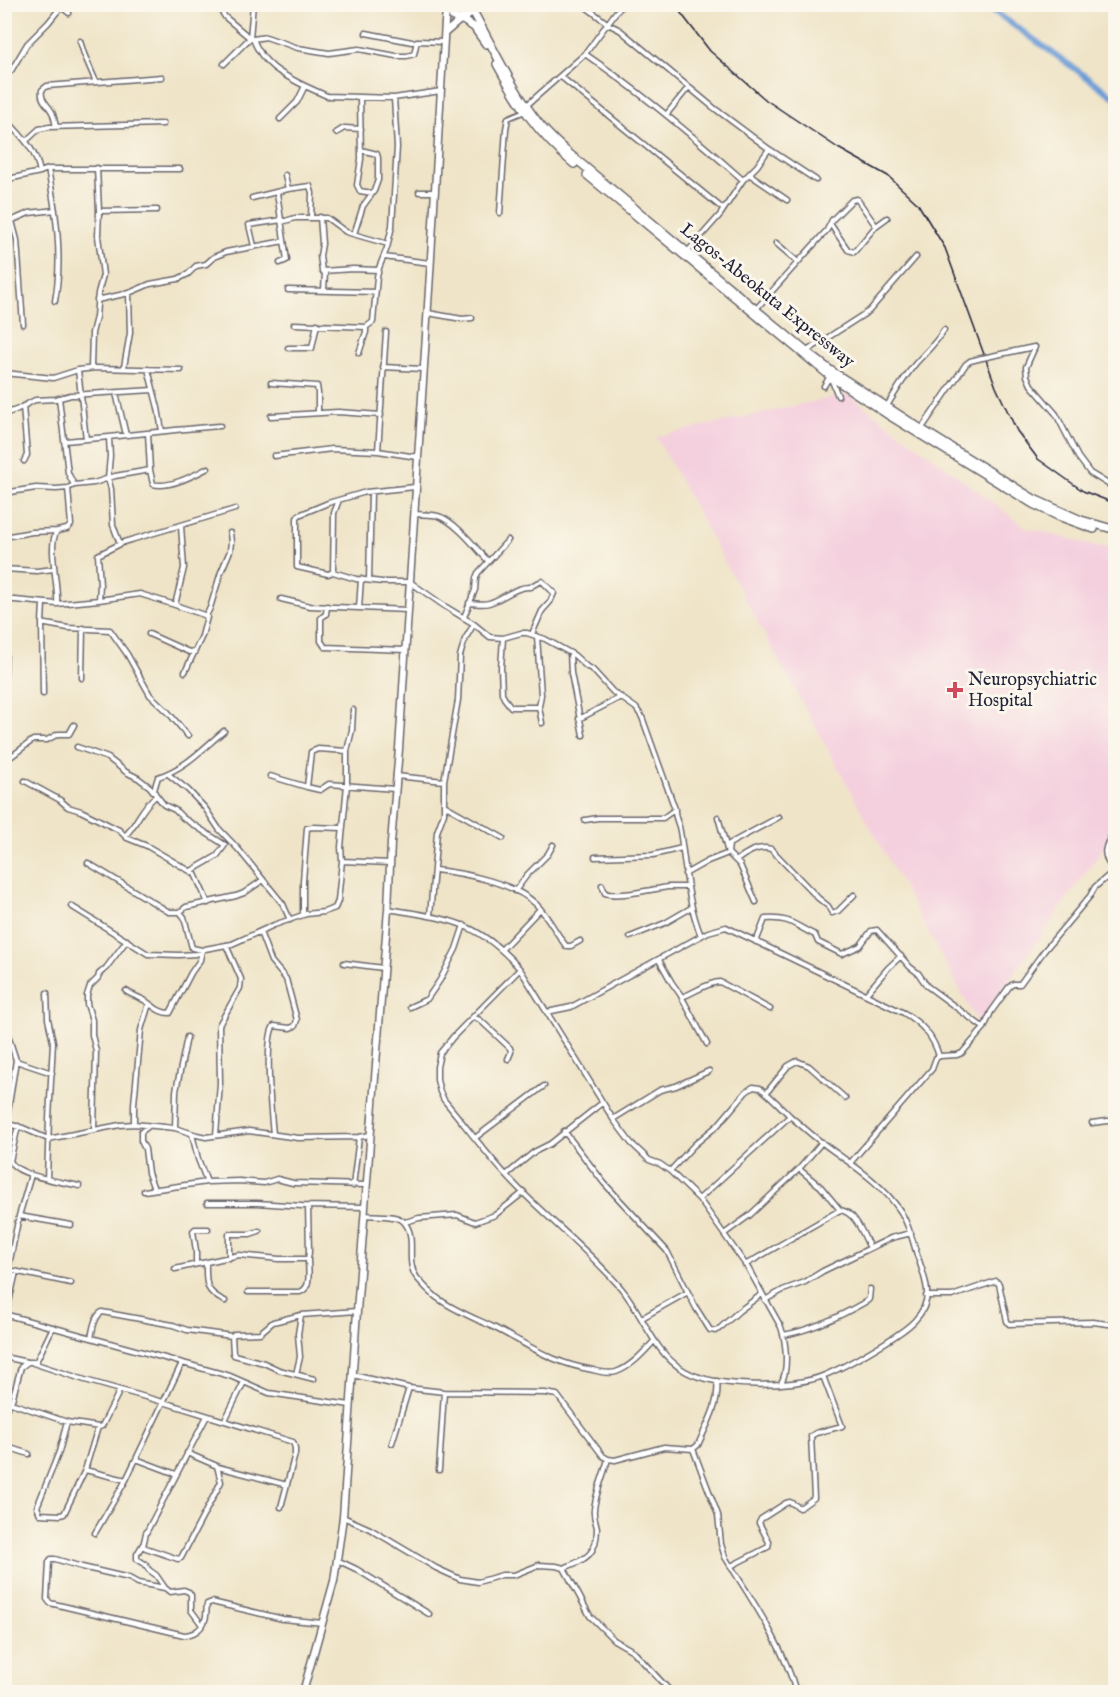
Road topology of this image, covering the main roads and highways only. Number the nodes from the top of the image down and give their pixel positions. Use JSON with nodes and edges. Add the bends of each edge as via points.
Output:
{"nodes":[{"id":1,"x":469,"y":4,"type":"edge"},
{"id":2,"x":448,"y":5,"type":"edge"},
{"id":3,"x":460,"y":19,"type":"junction"},
{"id":4,"x":444,"y":34,"type":"junction"},
{"id":5,"x":526,"y":109,"type":"junction"},
{"id":6,"x":1116,"y":532,"type":"edge"},
{"id":7,"x":303,"y":1692,"type":"edge"}],
"edges":[{"from":1,"to":3,"type":"highway","via":[[468,16]]},
{"from":1,"to":5,"type":"highway","name":"Lagos-Abeokuta Expressway"},
{"from":2,"to":3,"type":"highway","name":"Lagos-Abeokuta Expressway","via":[[453,17]]},
{"from":2,"to":4,"type":"main road"},
{"from":3,"to":4,"type":"main road"},
{"from":3,"to":5,"type":"highway","name":"Lagos-Abeokuta Expressway","via":[[482,36]]},
{"from":4,"to":7,"type":"main road","via":[[388,909],[343,1517],[334,1581]]},
{"from":5,"to":6,"type":"highway","name":"Lagos-Abeokuta Expressway","via":[[558,144],[830,370],[1046,506]]},
{"from":5,"to":6,"type":"highway","name":"Lagos-Abeokuta Expressway","via":[[541,134],[561,153],[830,376],[1033,504],[1076,524]]}]}
